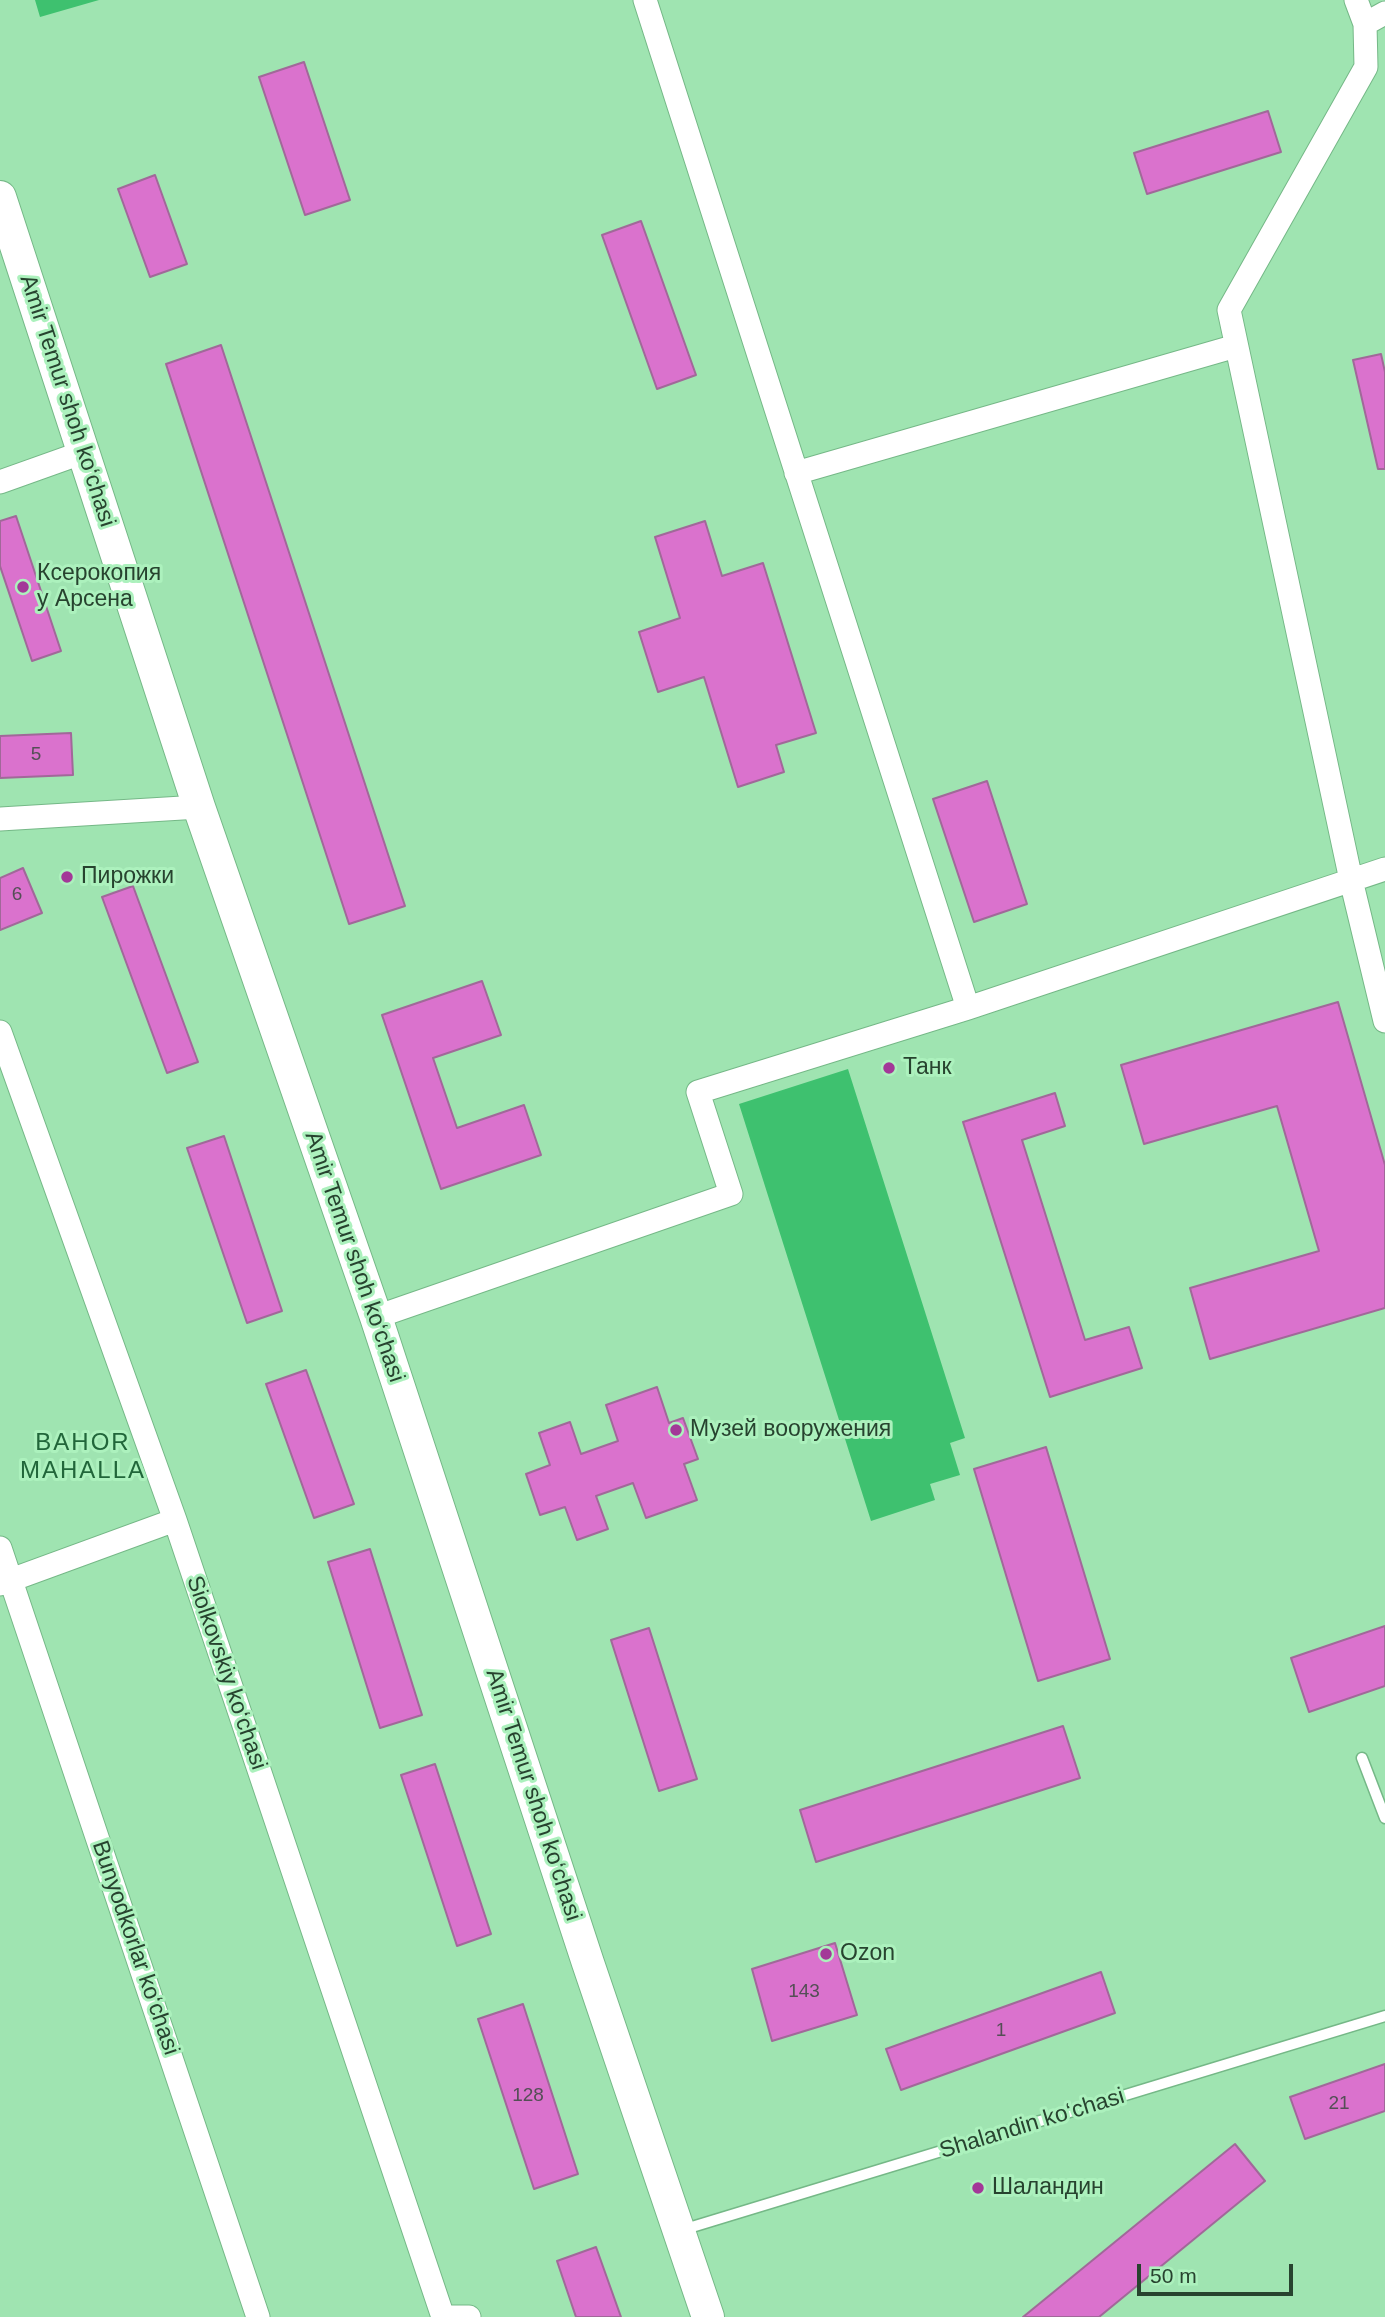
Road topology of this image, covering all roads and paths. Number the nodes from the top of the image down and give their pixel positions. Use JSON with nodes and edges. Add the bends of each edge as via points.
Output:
{"nodes":[{"id":1,"x":645,"y":0,"type":"edge"},
{"id":2,"x":1356,"y":0,"type":"edge"},
{"id":3,"x":1375,"y":19,"type":"edge"},
{"id":4,"x":0,"y":197,"type":"edge"},
{"id":5,"x":1236,"y":346,"type":"junction"},
{"id":6,"x":84,"y":452,"type":"junction"},
{"id":7,"x":796,"y":473,"type":"junction"},
{"id":8,"x":0,"y":482,"type":"edge"},
{"id":9,"x":199,"y":807,"type":"junction"},
{"id":10,"x":0,"y":819,"type":"edge"},
{"id":11,"x":1385,"y":869,"type":"edge"},
{"id":12,"x":1350,"y":880,"type":"junction"},
{"id":13,"x":968,"y":1008,"type":"junction"},
{"id":14,"x":1385,"y":1021,"type":"edge"},
{"id":15,"x":0,"y":1032,"type":"edge"},
{"id":16,"x":376,"y":1317,"type":"junction"},
{"id":17,"x":175,"y":1520,"type":"junction"},
{"id":18,"x":0,"y":1548,"type":"edge"},
{"id":19,"x":6,"y":1582,"type":"edge"},
{"id":20,"x":1362,"y":1758,"type":"dead end"},
{"id":21,"x":1385,"y":1818,"type":"edge"},
{"id":22,"x":1385,"y":2016,"type":"edge"},
{"id":23,"x":679,"y":2231,"type":"junction"},
{"id":24,"x":258,"y":2317,"type":"edge"},
{"id":25,"x":443,"y":2317,"type":"edge"},
{"id":26,"x":449,"y":2317,"type":"edge"},
{"id":27,"x":469,"y":2317,"type":"edge"},
{"id":28,"x":708,"y":2317,"type":"edge"}],
"edges":[{"from":1,"to":7,"type":"street"},
{"from":2,"to":3,"type":"street"},
{"from":3,"to":5,"type":"street","via":[[1366,67],[1228,310]]},
{"from":4,"to":6,"type":"main road","name":"Amir Temur shoh ko‘chasi"},
{"from":5,"to":7,"type":"street"},
{"from":5,"to":12,"type":"street"},
{"from":6,"to":8,"type":"street"},
{"from":6,"to":9,"type":"main road","name":"Amir Temur shoh ko‘chasi"},
{"from":7,"to":13,"type":"street"},
{"from":9,"to":10,"type":"street"},
{"from":9,"to":16,"type":"main road","name":"Amir Temur shoh ko‘chasi"},
{"from":11,"to":12,"type":"street"},
{"from":12,"to":13,"type":"street"},
{"from":12,"to":14,"type":"street"},
{"from":13,"to":16,"type":"street","via":[[698,1092],[732,1194]]},
{"from":15,"to":17,"type":"street","name":"Siolkovskiy ko‘chasi"},
{"from":16,"to":23,"type":"main road","name":"Amir Temur shoh ko‘chasi"},
{"from":17,"to":19,"type":"street"},
{"from":17,"to":25,"type":"street","name":"Siolkovskiy ko‘chasi"},
{"from":18,"to":19,"type":"street","name":"Bunyodkorlar ko‘chasi"},
{"from":19,"to":24,"type":"street","name":"Bunyodkorlar ko‘chasi"},
{"from":20,"to":21,"type":"lane"},
{"from":22,"to":23,"type":"lane","name":"Shalandin ko‘chasi"},
{"from":23,"to":28,"type":"main road","name":"Amir Temur shoh ko‘chasi"},
{"from":26,"to":27,"type":"street"}]}
